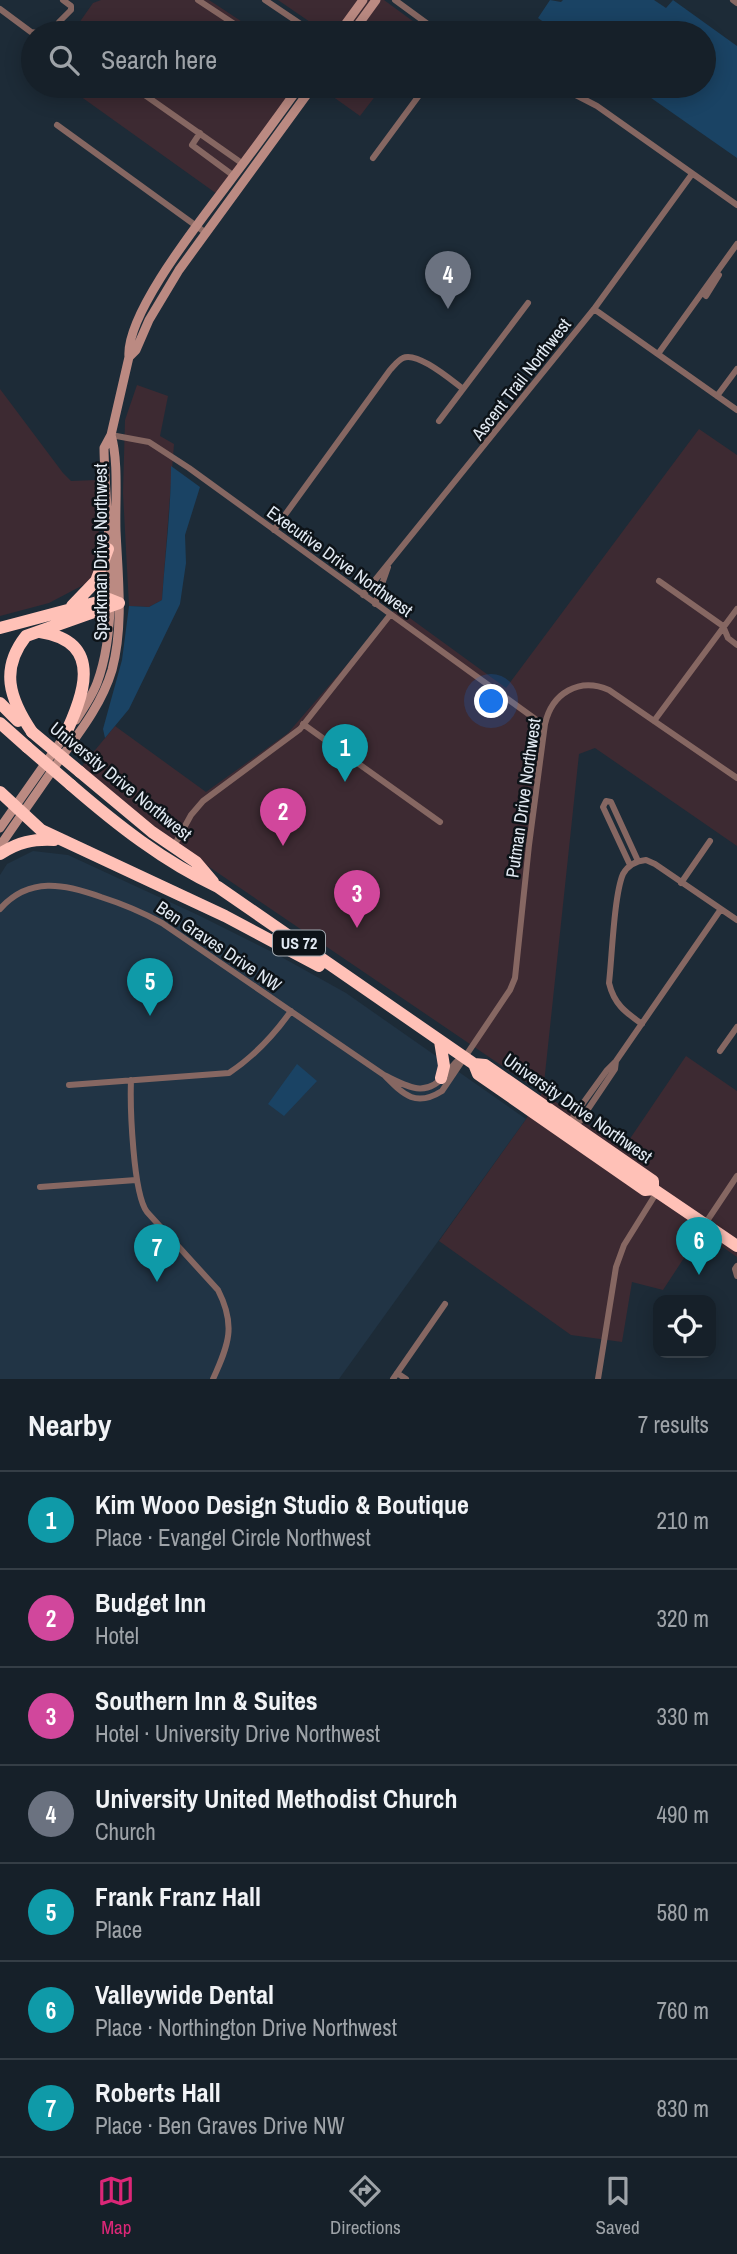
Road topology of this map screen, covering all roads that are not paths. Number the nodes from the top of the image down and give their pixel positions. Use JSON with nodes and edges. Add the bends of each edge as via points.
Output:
{"nodes":[{"id":1,"x":63,"y":0,"type":"edge"},
{"id":2,"x":198,"y":0,"type":"edge"},
{"id":3,"x":265,"y":0,"type":"edge"},
{"id":4,"x":363,"y":0,"type":"edge"},
{"id":5,"x":376,"y":0,"type":"edge"},
{"id":6,"x":395,"y":0,"type":"edge"},
{"id":7,"x":0,"y":9,"type":"edge"},
{"id":8,"x":61,"y":21,"type":"edge"},
{"id":9,"x":230,"y":21,"type":"edge"},
{"id":10,"x":296,"y":21,"type":"edge"},
{"id":11,"x":348,"y":21,"type":"edge"},
{"id":12,"x":361,"y":21,"type":"edge"},
{"id":13,"x":424,"y":21,"type":"edge"},
{"id":14,"x":21,"y":23,"type":"edge"},
{"id":15,"x":149,"y":98,"type":"edge"},
{"id":16,"x":291,"y":98,"type":"edge"},
{"id":17,"x":304,"y":98,"type":"edge"},
{"id":18,"x":417,"y":98,"type":"edge"},
{"id":19,"x":583,"y":98,"type":"edge"},
{"id":20,"x":57,"y":125,"type":"dead end"},
{"id":21,"x":200,"y":134,"type":"junction"},
{"id":22,"x":373,"y":158,"type":"dead end"},
{"id":23,"x":243,"y":164,"type":"junction"},
{"id":24,"x":692,"y":174,"type":"junction"},
{"id":25,"x":234,"y":176,"type":"junction"},
{"id":26,"x":737,"y":205,"type":"edge"},
{"id":27,"x":197,"y":226,"type":"junction"},
{"id":28,"x":206,"y":233,"type":"junction"},
{"id":29,"x":737,"y":246,"type":"edge"},
{"id":30,"x":706,"y":296,"type":"dead end"},
{"id":31,"x":528,"y":303,"type":"dead end"},
{"id":32,"x":594,"y":309,"type":"junction"},
{"id":33,"x":658,"y":354,"type":"junction"},
{"id":34,"x":129,"y":358,"type":"junction"},
{"id":35,"x":737,"y":369,"type":"edge"},
{"id":36,"x":462,"y":388,"type":"junction"},
{"id":37,"x":717,"y":396,"type":"junction"},
{"id":38,"x":737,"y":410,"type":"edge"},
{"id":39,"x":439,"y":421,"type":"dead end"},
{"id":40,"x":111,"y":435,"type":"junction"},
{"id":41,"x":274,"y":530,"type":"junction"},
{"id":42,"x":108,"y":549,"type":"junction"},
{"id":43,"x":390,"y":562,"type":"junction"},
{"id":44,"x":659,"y":581,"type":"dead end"},
{"id":45,"x":363,"y":595,"type":"junction"},
{"id":46,"x":112,"y":603,"type":"junction"},
{"id":47,"x":375,"y":604,"type":"junction"},
{"id":48,"x":70,"y":608,"type":"junction"},
{"id":49,"x":737,"y":609,"type":"edge"},
{"id":50,"x":390,"y":615,"type":"junction"},
{"id":51,"x":723,"y":625,"type":"junction"},
{"id":52,"x":0,"y":628,"type":"edge"},
{"id":53,"x":39,"y":632,"type":"junction"},
{"id":54,"x":737,"y":645,"type":"edge"},
{"id":55,"x":0,"y":704,"type":"edge"},
{"id":56,"x":654,"y":722,"type":"junction"},
{"id":57,"x":0,"y":723,"type":"edge"},
{"id":58,"x":303,"y":724,"type":"junction"},
{"id":59,"x":545,"y":724,"type":"junction"},
{"id":60,"x":32,"y":732,"type":"junction"},
{"id":61,"x":63,"y":739,"type":"junction"},
{"id":62,"x":737,"y":778,"type":"edge"},
{"id":63,"x":0,"y":792,"type":"edge"},
{"id":64,"x":19,"y":809,"type":"junction"},
{"id":65,"x":106,"y":815,"type":"junction"},
{"id":66,"x":440,"y":822,"type":"dead end"},
{"id":67,"x":0,"y":828,"type":"edge"},
{"id":68,"x":181,"y":832,"type":"junction"},
{"id":69,"x":155,"y":834,"type":"junction"},
{"id":70,"x":61,"y":840,"type":"junction"},
{"id":71,"x":710,"y":841,"type":"dead end"},
{"id":72,"x":0,"y":846,"type":"edge"},
{"id":73,"x":174,"y":847,"type":"junction"},
{"id":74,"x":0,"y":854,"type":"edge"},
{"id":75,"x":638,"y":861,"type":"junction"},
{"id":76,"x":630,"y":865,"type":"junction"},
{"id":77,"x":681,"y":883,"type":"junction"},
{"id":78,"x":218,"y":887,"type":"junction"},
{"id":79,"x":0,"y":909,"type":"edge"},
{"id":80,"x":721,"y":909,"type":"junction"},
{"id":81,"x":737,"y":920,"type":"edge"},
{"id":82,"x":386,"y":1004,"type":"junction"},
{"id":83,"x":290,"y":1012,"type":"junction"},
{"id":84,"x":642,"y":1024,"type":"junction"},
{"id":85,"x":736,"y":1030,"type":"edge"},
{"id":86,"x":440,"y":1041,"type":"junction"},
{"id":87,"x":720,"y":1051,"type":"dead end"},
{"id":88,"x":469,"y":1060,"type":"junction"},
{"id":89,"x":384,"y":1075,"type":"junction"},
{"id":90,"x":442,"y":1079,"type":"junction"},
{"id":91,"x":131,"y":1080,"type":"junction"},
{"id":92,"x":69,"y":1085,"type":"dead end"},
{"id":93,"x":572,"y":1127,"type":"junction"},
{"id":94,"x":737,"y":1176,"type":"edge"},
{"id":95,"x":136,"y":1180,"type":"junction"},
{"id":96,"x":40,"y":1187,"type":"dead end"},
{"id":97,"x":655,"y":1190,"type":"junction"},
{"id":98,"x":705,"y":1224,"type":"junction"},
{"id":99,"x":737,"y":1246,"type":"edge"},
{"id":100,"x":737,"y":1266,"type":"edge"},
{"id":101,"x":737,"y":1276,"type":"edge"},
{"id":102,"x":445,"y":1304,"type":"dead end"},
{"id":103,"x":395,"y":1376,"type":"edge"},
{"id":104,"x":213,"y":1379,"type":"edge"},
{"id":105,"x":406,"y":1379,"type":"edge"},
{"id":106,"x":598,"y":1379,"type":"edge"}],
"edges":[{"from":1,"to":8,"type":"street","via":[[71,9]]},
{"from":2,"to":9,"type":"street"},
{"from":3,"to":10,"type":"street"},
{"from":4,"to":11,"type":"main road"},
{"from":5,"to":12,"type":"main road"},
{"from":6,"to":13,"type":"street"},
{"from":7,"to":14,"type":"street"},
{"from":15,"to":21,"type":"street"},
{"from":16,"to":23,"type":"main road","name":"Sparkman Drive Northwest"},
{"from":17,"to":28,"type":"main road","name":"Sparkman Drive Northwest"},
{"from":18,"to":22,"type":"street"},
{"from":19,"to":24,"type":"street"},
{"from":20,"to":27,"type":"street"},
{"from":21,"to":23,"type":"street"},
{"from":21,"to":25,"type":"street","via":[[192,145]]},
{"from":23,"to":25,"type":"main road","name":"Sparkman Drive Northwest"},
{"from":24,"to":26,"type":"street"},
{"from":24,"to":32,"type":"street","name":"Ascent Trail Northwest"},
{"from":25,"to":27,"type":"main road","name":"Sparkman Drive Northwest"},
{"from":27,"to":28,"type":"street"},
{"from":27,"to":34,"type":"main road","name":"Sparkman Drive Northwest","via":[[143,309],[128,345]]},
{"from":28,"to":34,"type":"main road","name":"Sparkman Drive Northwest","via":[[162,295]]},
{"from":29,"to":30,"type":"street"},
{"from":29,"to":33,"type":"street"},
{"from":31,"to":36,"type":"street"},
{"from":32,"to":33,"type":"street"},
{"from":32,"to":43,"type":"street","name":"Ascent Trail Northwest"},
{"from":33,"to":37,"type":"street"},
{"from":34,"to":40,"type":"main road","name":"Sparkman Drive Northwest"},
{"from":35,"to":37,"type":"street"},
{"from":36,"to":39,"type":"street"},
{"from":36,"to":41,"type":"street","via":[[413,357],[403,357]]},
{"from":37,"to":38,"type":"street"},
{"from":40,"to":41,"type":"street","name":"Executive Drive Northwest","via":[[149,442]]},
{"from":40,"to":42,"type":"main road","name":"Sparkman Drive Northwest","via":[[104,448]]},
{"from":40,"to":46,"type":"main road","name":"Sparkman Drive Northwest","via":[[116,450]]},
{"from":41,"to":45,"type":"street","name":"Executive Drive Northwest"},
{"from":42,"to":46,"type":"main road","name":"Sparkman Drive Northwest"},
{"from":42,"to":48,"type":"highway","via":[[96,581]]},
{"from":43,"to":45,"type":"street","name":"Ascent Trail Northwest"},
{"from":43,"to":47,"type":"street"},
{"from":44,"to":51,"type":"street"},
{"from":45,"to":47,"type":"street","name":"Executive Drive Northwest"},
{"from":46,"to":48,"type":"highway"},
{"from":46,"to":53,"type":"highway"},
{"from":46,"to":61,"type":"main road","name":"Sparkman Drive Northwest","via":[[97,683]]},
{"from":46,"to":64,"type":"main road","name":"Sparkman Drive Northwest","via":[[117,639],[102,695]]},
{"from":47,"to":50,"type":"street","name":"Executive Drive Northwest"},
{"from":48,"to":52,"type":"highway"},
{"from":49,"to":51,"type":"street"},
{"from":50,"to":58,"type":"street"},
{"from":50,"to":59,"type":"street","name":"Executive Drive Northwest"},
{"from":51,"to":54,"type":"street"},
{"from":51,"to":56,"type":"street"},
{"from":53,"to":60,"type":"highway","via":[[15,645],[4,671],[9,697]]},
{"from":53,"to":61,"type":"highway","via":[[70,642],[83,666],[82,693]]},
{"from":55,"to":60,"type":"highway","name":"University Drive Northwest","number":"US 72"},
{"from":56,"to":59,"type":"street","name":"Putman Drive Northwest","via":[[609,691],[587,685],[565,691],[556,699]]},
{"from":56,"to":62,"type":"street","name":"Putman Drive Northwest"},
{"from":57,"to":65,"type":"highway","name":"University Drive Northwest","number":"US 72","bridge":true},
{"from":58,"to":66,"type":"street"},
{"from":58,"to":68,"type":"street","via":[[203,801]]},
{"from":59,"to":88,"type":"street","name":"Putman Drive Northwest","via":[[515,978]]},
{"from":60,"to":69,"type":"highway","name":"University Drive Northwest","number":"US 72","bridge":true},
{"from":61,"to":64,"type":"main road","name":"Sparkman Drive Northwest"},
{"from":63,"to":64,"type":"highway"},
{"from":64,"to":67,"type":"main road","name":"Sparkman Drive Northwest"},
{"from":64,"to":70,"type":"highway","via":[[41,830]]},
{"from":64,"to":72,"type":"main road","name":"Sparkman Drive Northwest"},
{"from":65,"to":73,"type":"highway","number":"US 72","via":[[121,820],[162,849]]},
{"from":65,"to":78,"type":"highway","name":"University Drive Northwest","number":"US 72","via":[[189,874]]},
{"from":68,"to":69,"type":"street"},
{"from":68,"to":73,"type":"street"},
{"from":69,"to":73,"type":"highway","name":"University Drive Northwest","number":"US 72"},
{"from":70,"to":74,"type":"highway","via":[[33,839]]},
{"from":70,"to":82,"type":"highway","via":[[225,916]]},
{"from":71,"to":77,"type":"street"},
{"from":73,"to":78,"type":"highway","name":"University Drive Northwest","number":"US 72","via":[[196,862]]},
{"from":75,"to":76,"type":"street"},
{"from":75,"to":76,"type":"street","via":[[611,802],[606,801],[603,807]]},
{"from":75,"to":77,"type":"street","via":[[655,864]]},
{"from":76,"to":84,"type":"street","via":[[618,895],[609,983],[622,1010]]},
{"from":77,"to":80,"type":"street"},
{"from":78,"to":82,"type":"highway","name":"University Drive Northwest","number":"US 72"},
{"from":79,"to":83,"type":"street","name":"Ben Graves Drive NW","via":[[18,894],[45,885],[62,885],[138,909]]},
{"from":80,"to":81,"type":"street"},
{"from":80,"to":84,"type":"street"},
{"from":82,"to":86,"type":"highway","name":"University Drive Northwest","number":"US 72"},
{"from":83,"to":89,"type":"street"},
{"from":83,"to":91,"type":"street","name":"Ben Graves Drive NW","via":[[246,1061],[229,1073]]},
{"from":84,"to":93,"type":"street","via":[[573,1117]]},
{"from":85,"to":87,"type":"street"},
{"from":86,"to":88,"type":"highway","name":"University Drive Northwest","number":"US 72"},
{"from":86,"to":90,"type":"highway"},
{"from":88,"to":89,"type":"street","via":[[432,1097],[409,1097]]},
{"from":88,"to":90,"type":"street","via":[[453,1063]]},
{"from":88,"to":93,"type":"highway","name":"University Drive Northwest","number":"US 72","via":[[485,1065]]},
{"from":88,"to":93,"type":"highway","name":"University Drive Northwest","number":"US 72","via":[[478,1074],[551,1124]]},
{"from":89,"to":90,"type":"street","via":[[419,1090]]},
{"from":91,"to":92,"type":"street","name":"Ben Graves Drive NW"},
{"from":91,"to":95,"type":"street"},
{"from":93,"to":97,"type":"highway","name":"University Drive Northwest","number":"US 72","via":[[645,1190]]},
{"from":93,"to":97,"type":"highway","name":"University Drive Northwest","number":"US 72","via":[[653,1181]]},
{"from":94,"to":98,"type":"street"},
{"from":95,"to":96,"type":"street"},
{"from":95,"to":104,"type":"street","via":[[144,1208],[225,1303],[230,1331]]},
{"from":97,"to":98,"type":"highway","name":"University Drive Northwest","number":"US 72"},
{"from":97,"to":106,"type":"street","via":[[616,1267]]},
{"from":98,"to":99,"type":"highway","name":"University Drive Northwest","number":"US 72"},
{"from":100,"to":101,"type":"street"},
{"from":102,"to":103,"type":"street"},
{"from":103,"to":105,"type":"street"}]}
